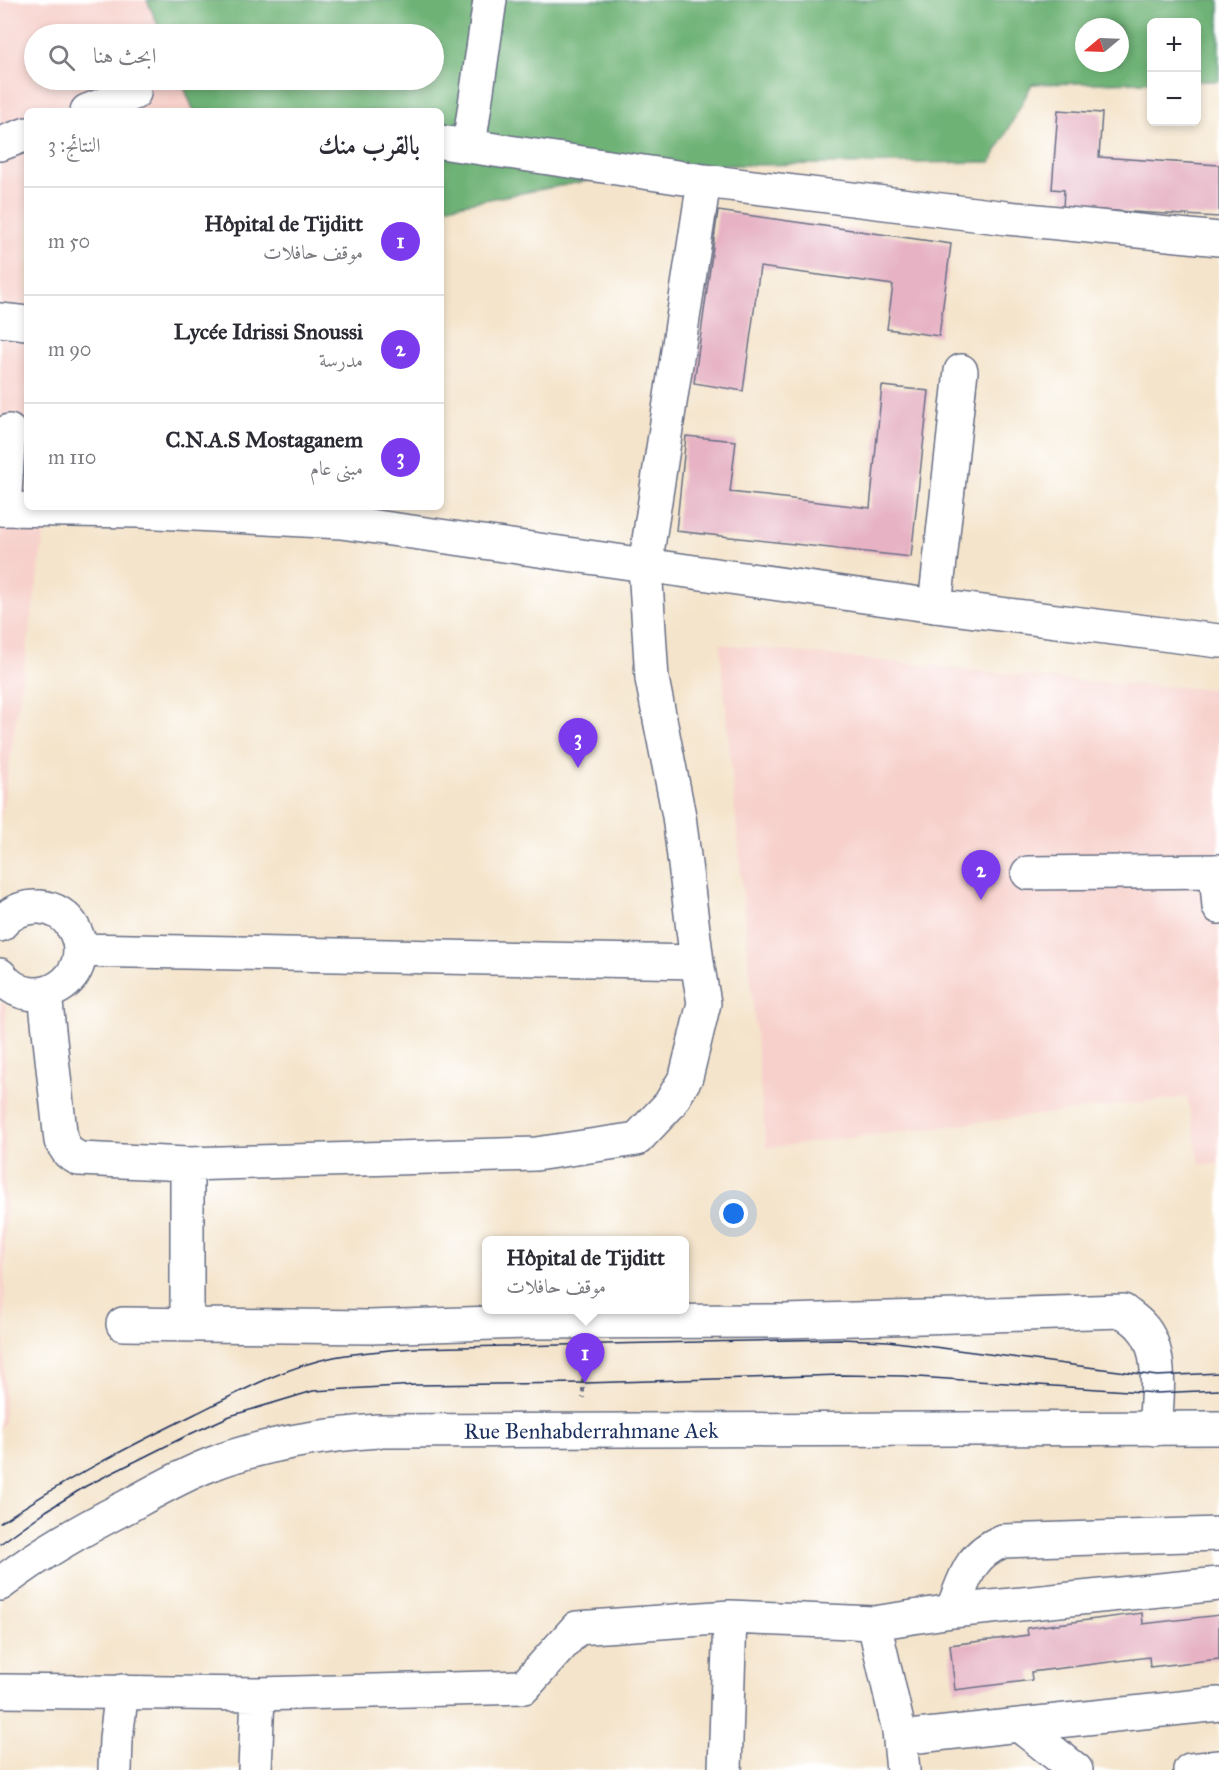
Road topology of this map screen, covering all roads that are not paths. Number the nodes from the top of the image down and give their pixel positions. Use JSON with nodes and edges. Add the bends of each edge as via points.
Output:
{"nodes":[{"id":1,"x":490,"y":0,"type":"edge"},
{"id":2,"x":134,"y":93,"type":"dead end"},
{"id":3,"x":95,"y":108,"type":"edge"},
{"id":4,"x":24,"y":135,"type":"edge"},
{"id":5,"x":0,"y":144,"type":"edge"},
{"id":6,"x":455,"y":144,"type":"edge"},
{"id":7,"x":704,"y":181,"type":"junction"},
{"id":8,"x":1219,"y":239,"type":"edge"},
{"id":9,"x":0,"y":320,"type":"edge"},
{"id":10,"x":24,"y":323,"type":"edge"},
{"id":11,"x":961,"y":371,"type":"dead end"},
{"id":12,"x":12,"y":431,"type":"edge"},
{"id":13,"x":2,"y":509,"type":"edge"},
{"id":14,"x":24,"y":509,"type":"edge"},
{"id":15,"x":70,"y":510,"type":"edge"},
{"id":16,"x":645,"y":566,"type":"junction"},
{"id":17,"x":935,"y":606,"type":"junction"},
{"id":18,"x":1219,"y":641,"type":"edge"},
{"id":19,"x":1218,"y":871,"type":"edge"},
{"id":20,"x":1028,"y":873,"type":"dead end"},
{"id":21,"x":1219,"y":907,"type":"edge"},
{"id":22,"x":0,"y":925,"type":"edge"},
{"id":23,"x":80,"y":950,"type":"junction"},
{"id":24,"x":697,"y":962,"type":"junction"},
{"id":25,"x":0,"y":975,"type":"edge"},
{"id":26,"x":45,"y":994,"type":"junction"},
{"id":27,"x":187,"y":1164,"type":"junction"},
{"id":28,"x":123,"y":1324,"type":"dead end"},
{"id":29,"x":187,"y":1325,"type":"junction"},
{"id":30,"x":1219,"y":1428,"type":"edge"},
{"id":31,"x":1155,"y":1429,"type":"junction"},
{"id":32,"x":1219,"y":1534,"type":"edge"},
{"id":33,"x":0,"y":1584,"type":"edge"},
{"id":34,"x":1219,"y":1584,"type":"edge"},
{"id":35,"x":952,"y":1611,"type":"junction"},
{"id":36,"x":730,"y":1617,"type":"junction"},
{"id":37,"x":874,"y":1623,"type":"junction"},
{"id":38,"x":0,"y":1690,"type":"edge"},
{"id":39,"x":122,"y":1691,"type":"junction"},
{"id":40,"x":258,"y":1694,"type":"junction"},
{"id":41,"x":1219,"y":1704,"type":"edge"},
{"id":42,"x":1019,"y":1725,"type":"junction"},
{"id":43,"x":901,"y":1754,"type":"edge"},
{"id":44,"x":1219,"y":1767,"type":"edge"},
{"id":45,"x":115,"y":1770,"type":"edge"},
{"id":46,"x":255,"y":1770,"type":"edge"},
{"id":47,"x":725,"y":1770,"type":"edge"},
{"id":48,"x":1076,"y":1770,"type":"edge"},
{"id":49,"x":1190,"y":1770,"type":"edge"}],
"edges":[{"from":1,"to":6,"type":"street"},
{"from":2,"to":3,"type":"street"},
{"from":4,"to":5,"type":"street"},
{"from":6,"to":7,"type":"street"},
{"from":7,"to":8,"type":"street"},
{"from":7,"to":16,"type":"street"},
{"from":9,"to":10,"type":"street"},
{"from":11,"to":17,"type":"street"},
{"from":12,"to":13,"type":"street"},
{"from":13,"to":14,"type":"street"},
{"from":15,"to":16,"type":"street","via":[[341,522]]},
{"from":16,"to":17,"type":"street"},
{"from":16,"to":24,"type":"street","via":[[652,679],[679,816]]},
{"from":17,"to":18,"type":"street"},
{"from":19,"to":20,"type":"street"},
{"from":19,"to":21,"type":"street"},
{"from":22,"to":23,"type":"street","via":[[17,910],[46,908],[60,913],[70,923]]},
{"from":23,"to":24,"type":"street"},
{"from":23,"to":26,"type":"street","via":[[78,965],[70,978]]},
{"from":24,"to":27,"type":"street","via":[[704,1003],[686,1077],[670,1104],[638,1139],[536,1154]]},
{"from":25,"to":26,"type":"street","via":[[17,991]]},
{"from":26,"to":27,"type":"street","via":[[61,1141],[69,1153],[80,1159]]},
{"from":27,"to":29,"type":"street"},
{"from":28,"to":29,"type":"street"},
{"from":29,"to":31,"type":"street","via":[[370,1327],[786,1321],[1123,1311],[1143,1327],[1155,1349]]},
{"from":30,"to":31,"type":"street","name":"Rue Benhabderrahmane Aek"},
{"from":31,"to":33,"type":"street","name":"Rue Benhabderrahmane Aek","via":[[341,1433],[211,1464],[37,1556]]},
{"from":32,"to":35,"type":"street","via":[[1003,1540],[973,1561]]},
{"from":34,"to":35,"type":"street"},
{"from":35,"to":37,"type":"street"},
{"from":36,"to":37,"type":"street"},
{"from":36,"to":40,"type":"street","via":[[577,1628],[524,1687]]},
{"from":36,"to":47,"type":"street"},
{"from":37,"to":43,"type":"street"},
{"from":38,"to":39,"type":"street"},
{"from":39,"to":40,"type":"street"},
{"from":39,"to":45,"type":"street"},
{"from":40,"to":46,"type":"street"},
{"from":41,"to":42,"type":"street"},
{"from":42,"to":43,"type":"street"},
{"from":42,"to":48,"type":"street"},
{"from":44,"to":49,"type":"street"}]}
